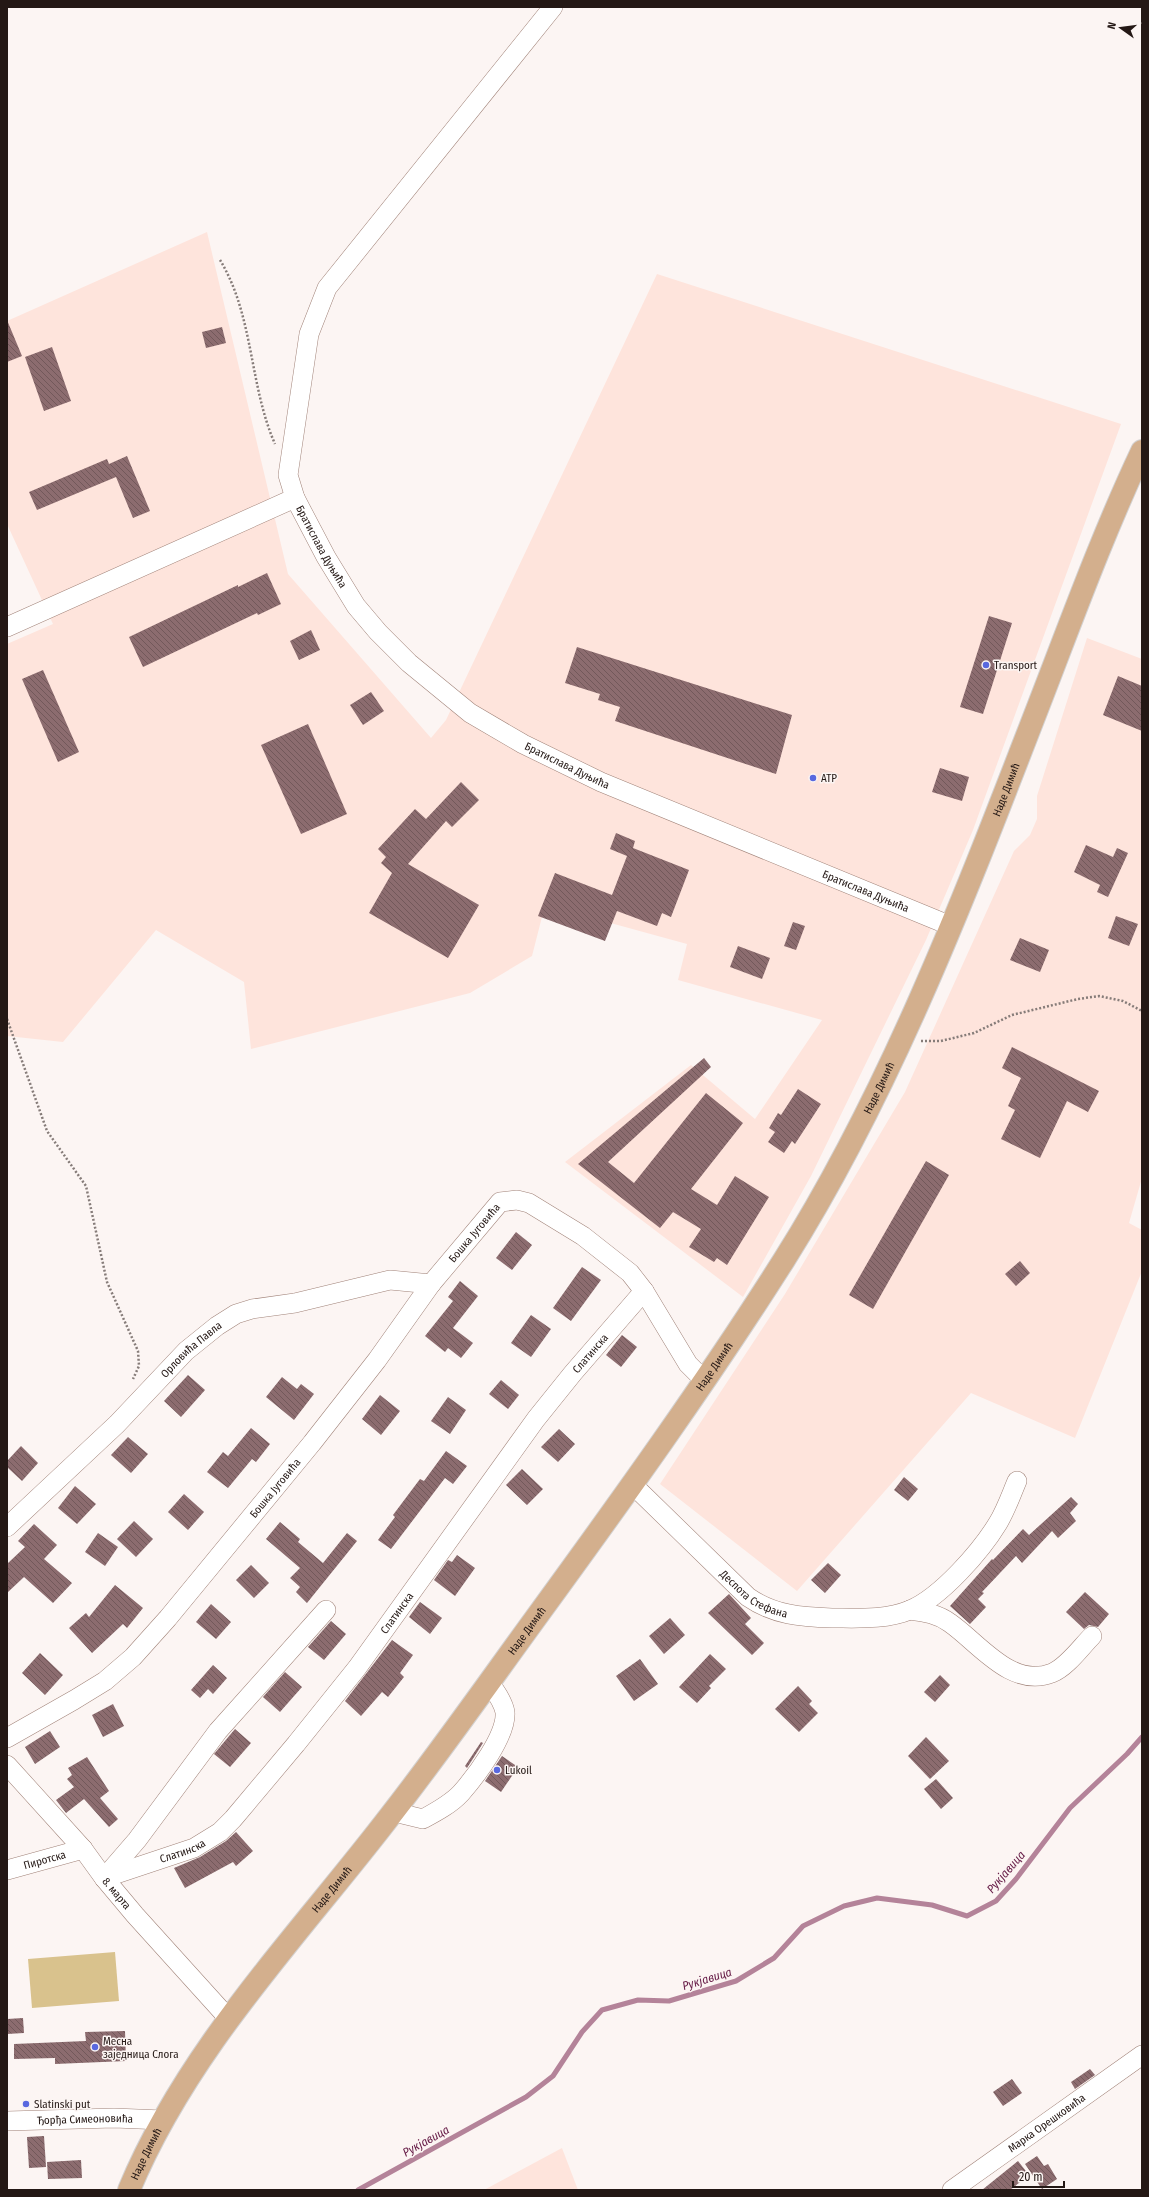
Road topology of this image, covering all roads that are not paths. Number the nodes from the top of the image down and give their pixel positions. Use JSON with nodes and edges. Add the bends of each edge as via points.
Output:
{"nodes":[{"id":1,"x":554,"y":7,"type":"edge"},
{"id":2,"x":1142,"y":451,"type":"edge"},
{"id":3,"x":295,"y":498,"type":"junction"},
{"id":4,"x":7,"y":627,"type":"edge"},
{"id":5,"x":951,"y":926,"type":"junction"},
{"id":6,"x":431,"y":1284,"type":"junction"},
{"id":7,"x":644,"y":1291,"type":"junction"},
{"id":8,"x":704,"y":1380,"type":"junction"},
{"id":9,"x":1017,"y":1481,"type":"dead end"},
{"id":10,"x":633,"y":1485,"type":"junction"},
{"id":11,"x":7,"y":1527,"type":"edge"},
{"id":12,"x":326,"y":1610,"type":"dead end"},
{"id":13,"x":910,"y":1610,"type":"junction"},
{"id":14,"x":1092,"y":1636,"type":"dead end"},
{"id":15,"x":489,"y":1682,"type":"junction"},
{"id":16,"x":7,"y":1738,"type":"edge"},
{"id":17,"x":7,"y":1765,"type":"edge"},
{"id":18,"x":394,"y":1812,"type":"junction"},
{"id":19,"x":83,"y":1848,"type":"junction"},
{"id":20,"x":7,"y":1870,"type":"edge"},
{"id":21,"x":104,"y":1878,"type":"junction"},
{"id":22,"x":229,"y":2019,"type":"junction"},
{"id":23,"x":1142,"y":2055,"type":"edge"},
{"id":24,"x":163,"y":2120,"type":"junction"},
{"id":25,"x":7,"y":2121,"type":"edge"},
{"id":26,"x":129,"y":2190,"type":"edge"},
{"id":27,"x":952,"y":2190,"type":"edge"}],
"edges":[{"from":1,"to":3,"type":"street","name":"Братислава Дуњића","via":[[327,288],[309,334],[288,475]]},
{"from":2,"to":5,"type":"main road","name":"Наде Димић","via":[[1098,552]]},
{"from":3,"to":4,"type":"street"},
{"from":3,"to":5,"type":"street","name":"Братислава Дуњића","via":[[326,557],[356,606],[409,663],[470,713],[523,744],[601,782]]},
{"from":5,"to":8,"type":"main road","name":"Наде Димић","via":[[900,1042],[848,1148],[804,1226]]},
{"from":6,"to":7,"type":"street","name":"Бошка Југовића","via":[[493,1208],[507,1200],[529,1203],[583,1236],[630,1273]]},
{"from":6,"to":11,"type":"street","name":"Орловића Павла","via":[[390,1280],[236,1314],[186,1351],[117,1424]]},
{"from":6,"to":16,"type":"street","name":"Бошка Југовића","via":[[377,1360],[312,1443],[133,1657],[105,1680]]},
{"from":7,"to":8,"type":"street","via":[[688,1364]]},
{"from":7,"to":21,"type":"street","name":"Слатинска","via":[[536,1419],[357,1668],[232,1819],[220,1832],[194,1848]]},
{"from":8,"to":10,"type":"main road","name":"Наде Димић"},
{"from":9,"to":13,"type":"street","name":"Деспота Стефана","via":[[999,1521],[986,1541],[939,1591]]},
{"from":10,"to":13,"type":"street","name":"Деспота Стефана","via":[[748,1597],[763,1607],[784,1613],[816,1617],[867,1618]]},
{"from":10,"to":15,"type":"main road","name":"Наде Димић"},
{"from":12,"to":21,"type":"street","via":[[218,1731],[146,1828]]},
{"from":13,"to":14,"type":"street","name":"Деспота Стефана","via":[[932,1613],[950,1623],[1002,1666],[1018,1673],[1039,1676],[1053,1672]]},
{"from":15,"to":18,"type":"main road","name":"Наде Димић"},
{"from":15,"to":18,"type":"street","via":[[498,1695],[504,1712],[502,1732],[472,1778],[461,1793],[423,1819]]},
{"from":17,"to":19,"type":"street","name":"8. марта"},
{"from":18,"to":22,"type":"main road","name":"Наде Димић"},
{"from":19,"to":20,"type":"street","name":"Пиротска"},
{"from":19,"to":21,"type":"street","name":"8. марта"},
{"from":21,"to":22,"type":"street","name":"8. марта"},
{"from":22,"to":24,"type":"main road","name":"Наде Димић","via":[[186,2080]]},
{"from":23,"to":27,"type":"street","name":"Марка Орешковића"},
{"from":24,"to":25,"type":"street","name":"Ђорђа Симеоновића","via":[[114,2118]]},
{"from":24,"to":26,"type":"main road","name":"Наде Димић"}]}
